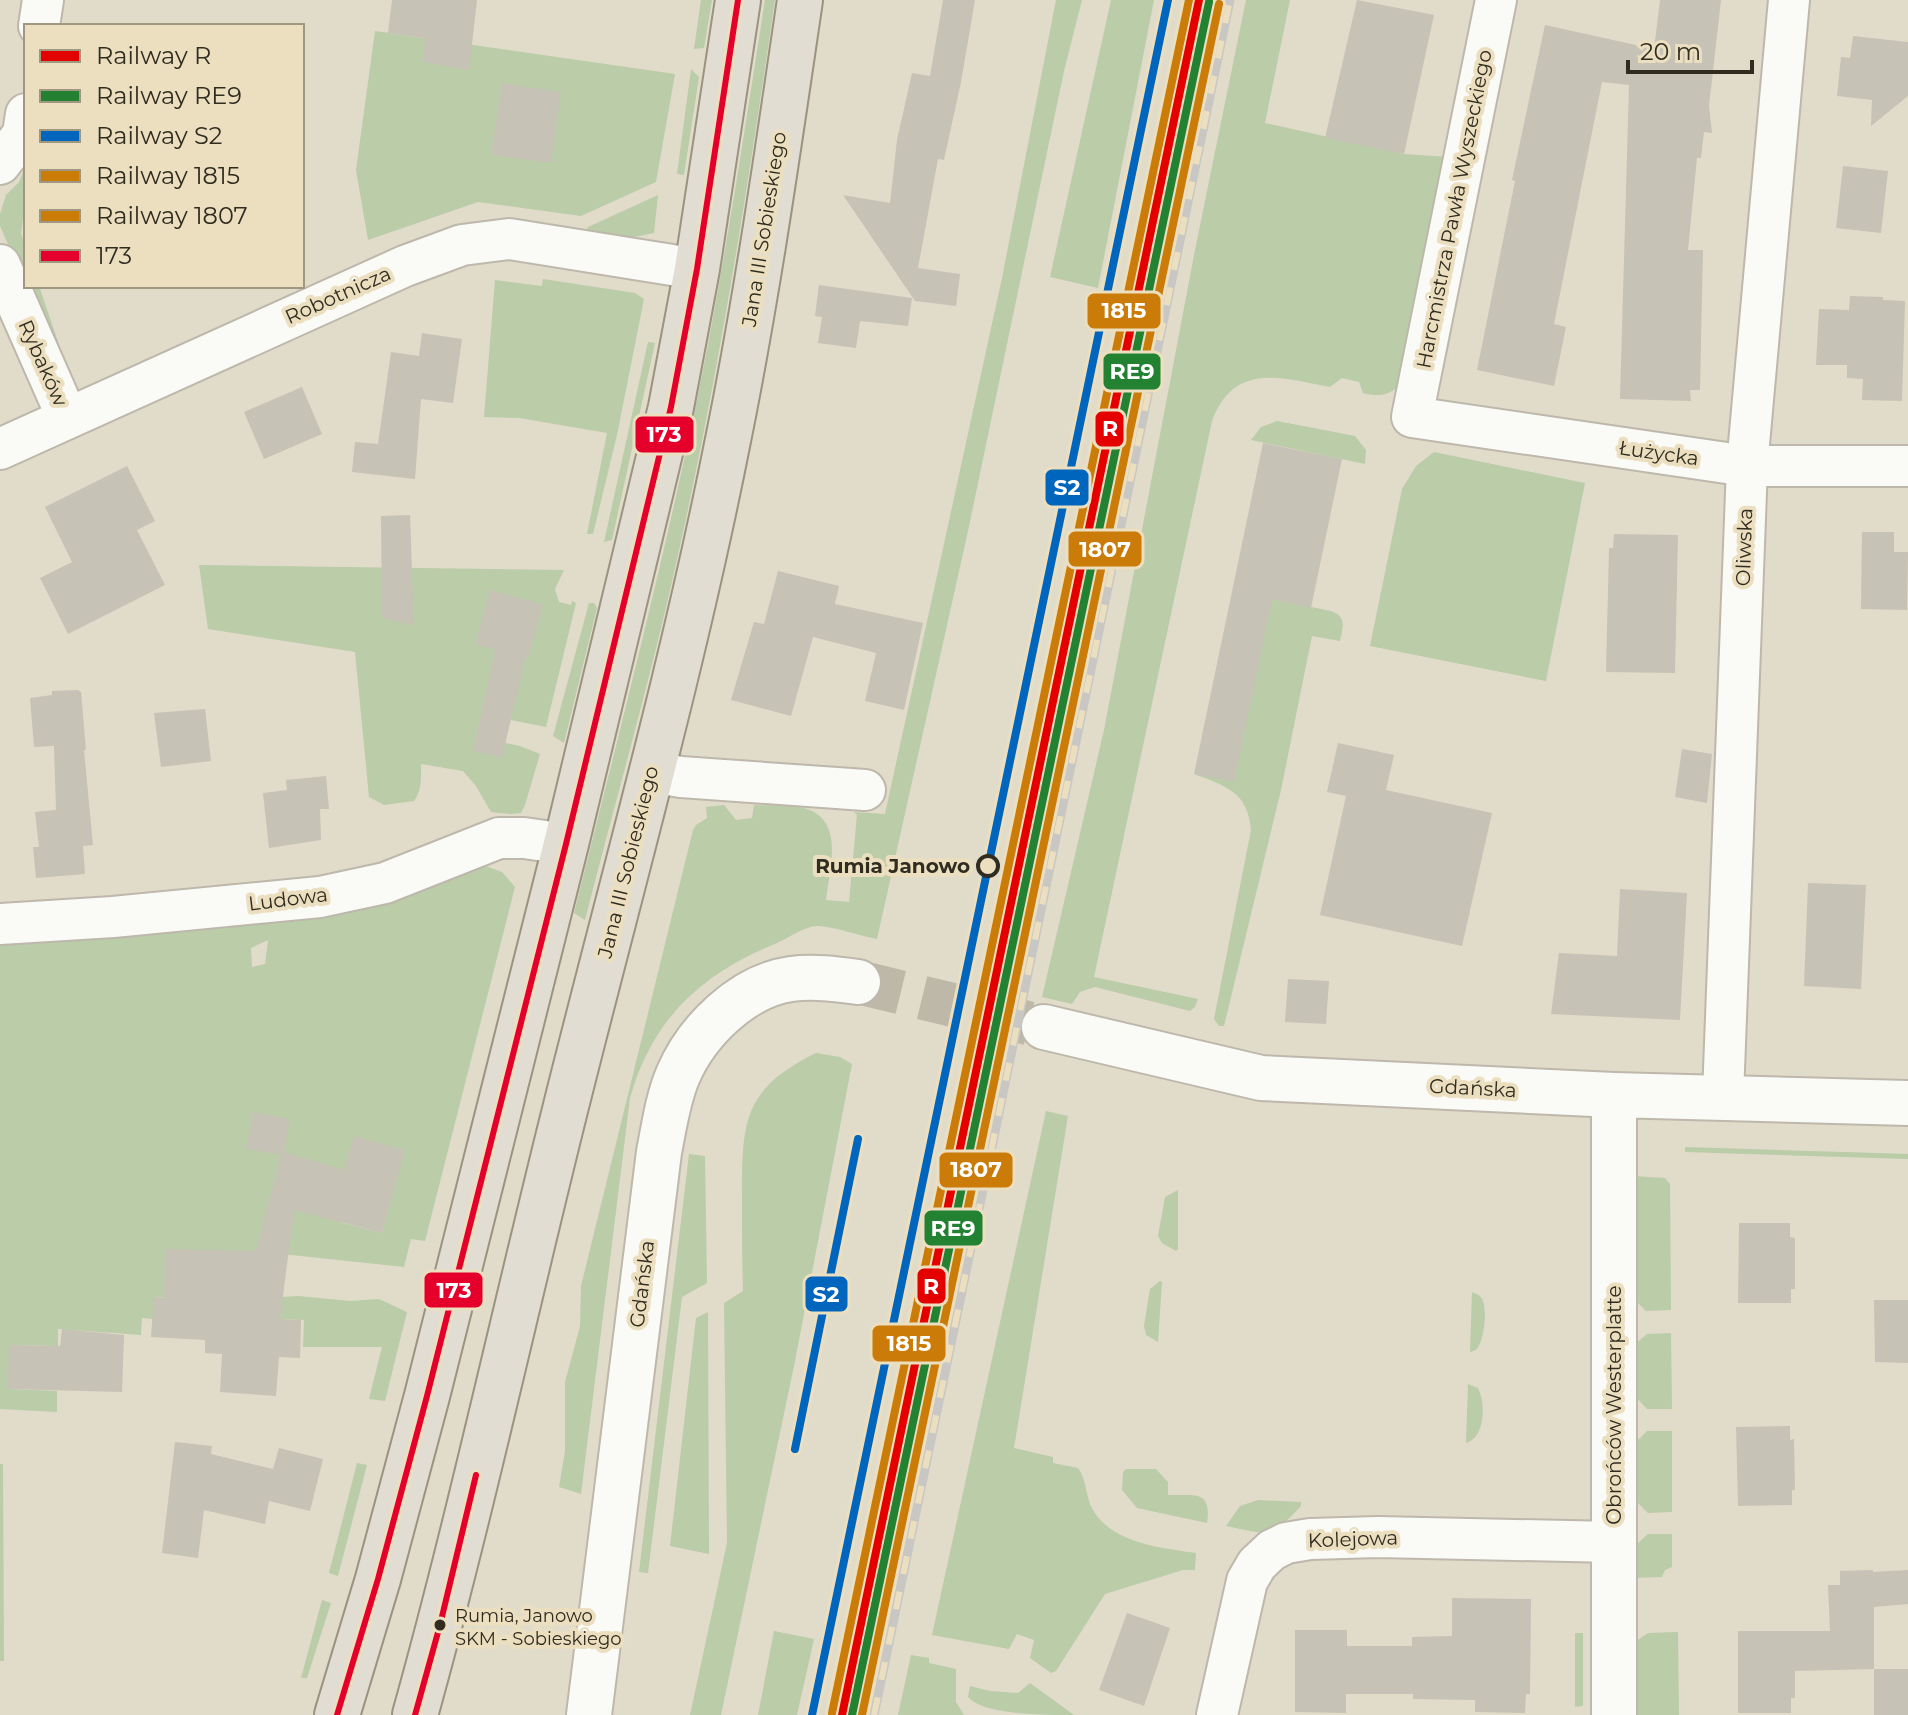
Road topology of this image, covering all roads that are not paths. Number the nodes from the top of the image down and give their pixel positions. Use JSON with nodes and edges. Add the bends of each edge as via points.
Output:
{"nodes":[{"id":1,"x":43,"y":0,"type":"edge"},
{"id":2,"x":738,"y":0,"type":"edge"},
{"id":3,"x":800,"y":0,"type":"edge"},
{"id":4,"x":1496,"y":0,"type":"edge"},
{"id":5,"x":1789,"y":0,"type":"edge"},
{"id":6,"x":39,"y":24,"type":"edge"},
{"id":7,"x":24,"y":127,"type":"edge"},
{"id":8,"x":0,"y":164,"type":"edge"},
{"id":9,"x":0,"y":265,"type":"edge"},
{"id":10,"x":697,"y":269,"type":"junction"},
{"id":11,"x":67,"y":417,"type":"junction"},
{"id":12,"x":1412,"y":417,"type":"joint"},
{"id":13,"x":0,"y":449,"type":"edge"},
{"id":14,"x":1747,"y":466,"type":"junction"},
{"id":15,"x":1908,"y":466,"type":"edge"},
{"id":16,"x":651,"y":772,"type":"junction"},
{"id":17,"x":865,"y":790,"type":"dead end"},
{"id":18,"x":566,"y":844,"type":"junction"},
{"id":19,"x":0,"y":924,"type":"edge"},
{"id":20,"x":858,"y":982,"type":"tunnel mouth"},
{"id":21,"x":1044,"y":1027,"type":"tunnel mouth"},
{"id":22,"x":1614,"y":1095,"type":"junction"},
{"id":23,"x":1723,"y":1096,"type":"junction"},
{"id":24,"x":1908,"y":1103,"type":"edge"},
{"id":25,"x":1614,"y":1542,"type":"junction"},
{"id":26,"x":337,"y":1715,"type":"edge"},
{"id":27,"x":415,"y":1715,"type":"edge"},
{"id":28,"x":589,"y":1715,"type":"edge"},
{"id":29,"x":1217,"y":1715,"type":"edge"},
{"id":30,"x":1614,"y":1715,"type":"edge"}],
"edges":[{"from":1,"to":6,"type":"street"},
{"from":2,"to":10,"type":"main road"},
{"from":3,"to":16,"type":"main road","name":"Jana III Sobieskiego","via":[[727,447]]},
{"from":4,"to":12,"type":"street","name":"Harcmistrza Pawła Wyszeckiego"},
{"from":5,"to":14,"type":"street","name":"Oliwska"},
{"from":7,"to":8,"type":"street"},
{"from":9,"to":11,"type":"street","name":"Rybaków"},
{"from":10,"to":11,"type":"street","name":"Robotnicza","via":[[509,239],[462,245]]},
{"from":10,"to":18,"type":"main road","via":[[671,407]]},
{"from":11,"to":13,"type":"street","name":"Robotnicza"},
{"from":12,"to":14,"type":"street","name":"Łużycka"},
{"from":14,"to":15,"type":"street","name":"Łużycka"},
{"from":14,"to":23,"type":"street","name":"Oliwska"},
{"from":16,"to":17,"type":"street"},
{"from":16,"to":27,"type":"main road","name":"Jana III Sobieskiego"},
{"from":18,"to":19,"type":"street","name":"Ludowa","via":[[499,838],[385,883],[320,897]]},
{"from":18,"to":26,"type":"main road","via":[[423,1411]]},
{"from":20,"to":28,"type":"main road","name":"Gdańska","via":[[788,979],[756,991],[699,1038],[677,1077],[659,1152]]},
{"from":21,"to":22,"type":"main road","name":"Gdańska","via":[[1261,1078]]},
{"from":22,"to":23,"type":"main road","name":"Gdańska"},
{"from":22,"to":25,"type":"main road","name":"Obrońców Westerplatte"},
{"from":23,"to":24,"type":"main road","name":"Gdańska"},
{"from":25,"to":29,"type":"street","name":"Kolejowa","via":[[1378,1537],[1286,1543],[1264,1557],[1247,1581]]},
{"from":25,"to":30,"type":"main road","name":"Obrońców Westerplatte"}]}
